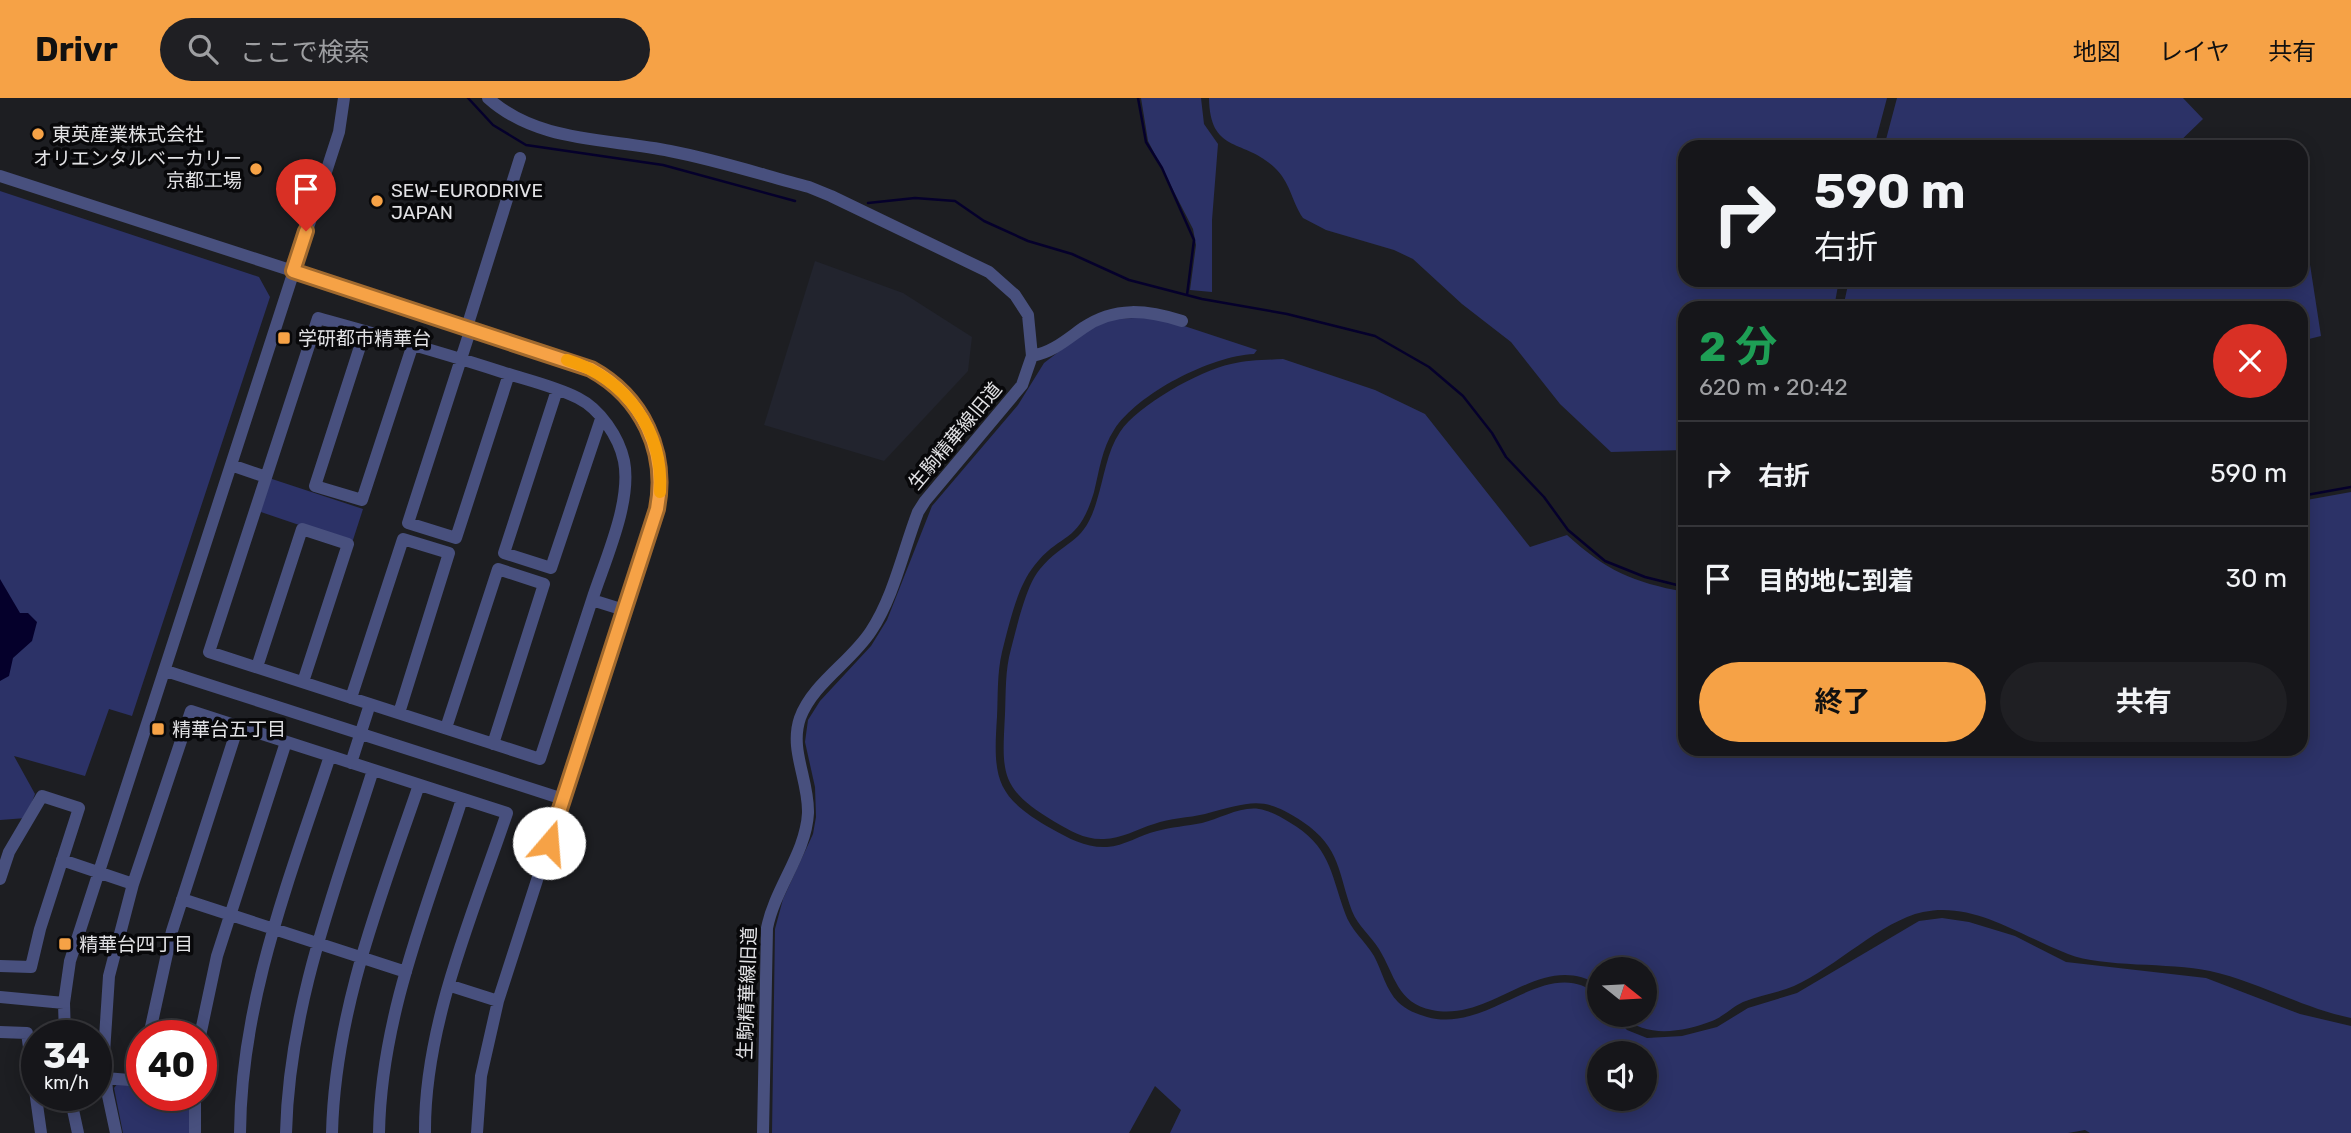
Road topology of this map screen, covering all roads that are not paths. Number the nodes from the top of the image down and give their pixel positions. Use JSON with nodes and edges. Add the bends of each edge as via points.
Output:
{"nodes":[{"id":1,"x":344,"y":98,"type":"edge"},
{"id":2,"x":488,"y":98,"type":"edge"},
{"id":3,"x":520,"y":158,"type":"dead end"},
{"id":4,"x":0,"y":176,"type":"edge"},
{"id":5,"x":293,"y":271,"type":"junction"},
{"id":6,"x":1182,"y":321,"type":"dead end"},
{"id":7,"x":469,"y":328,"type":"junction"},
{"id":8,"x":365,"y":331,"type":"junction"},
{"id":9,"x":413,"y":344,"type":"junction"},
{"id":10,"x":1032,"y":356,"type":"junction"},
{"id":11,"x":461,"y":359,"type":"junction"},
{"id":12,"x":509,"y":374,"type":"junction"},
{"id":13,"x":557,"y":390,"type":"junction"},
{"id":14,"x":601,"y":419,"type":"junction"},
{"id":15,"x":231,"y":465,"type":"junction"},
{"id":16,"x":266,"y":477,"type":"junction"},
{"id":17,"x":408,"y":523,"type":"junction"},
{"id":18,"x":403,"y":539,"type":"junction"},
{"id":19,"x":593,"y":600,"type":"junction"},
{"id":20,"x":624,"y":610,"type":"junction"},
{"id":21,"x":257,"y":667,"type":"junction"},
{"id":22,"x":166,"y":671,"type":"junction"},
{"id":23,"x":303,"y":682,"type":"junction"},
{"id":24,"x":351,"y":698,"type":"junction"},
{"id":25,"x":370,"y":704,"type":"junction"},
{"id":26,"x":398,"y":713,"type":"junction"},
{"id":27,"x":238,"y":726,"type":"junction"},
{"id":28,"x":446,"y":728,"type":"junction"},
{"id":29,"x":360,"y":733,"type":"junction"},
{"id":30,"x":286,"y":742,"type":"junction"},
{"id":31,"x":493,"y":744,"type":"junction"},
{"id":32,"x":330,"y":756,"type":"junction"},
{"id":33,"x":351,"y":763,"type":"junction"},
{"id":34,"x":373,"y":770,"type":"junction"},
{"id":35,"x":419,"y":785,"type":"junction"},
{"id":36,"x":462,"y":799,"type":"junction"},
{"id":37,"x":563,"y":799,"type":"junction"},
{"id":38,"x":5,"y":851,"type":"edge"},
{"id":39,"x":62,"y":860,"type":"junction"},
{"id":40,"x":99,"y":873,"type":"junction"},
{"id":41,"x":0,"y":879,"type":"edge"},
{"id":42,"x":133,"y":884,"type":"junction"},
{"id":43,"x":182,"y":899,"type":"junction"},
{"id":44,"x":230,"y":915,"type":"junction"},
{"id":45,"x":273,"y":929,"type":"junction"},
{"id":46,"x":317,"y":944,"type":"junction"},
{"id":47,"x":361,"y":958,"type":"junction"},
{"id":48,"x":0,"y":966,"type":"edge"},
{"id":49,"x":406,"y":972,"type":"junction"},
{"id":50,"x":451,"y":986,"type":"junction"},
{"id":51,"x":0,"y":998,"type":"edge"},
{"id":52,"x":498,"y":1001,"type":"junction"},
{"id":53,"x":64,"y":1003,"type":"junction"},
{"id":54,"x":65,"y":1020,"type":"edge"},
{"id":55,"x":107,"y":1020,"type":"edge"},
{"id":56,"x":152,"y":1020,"type":"edge"},
{"id":57,"x":203,"y":1020,"type":"edge"},
{"id":58,"x":0,"y":1032,"type":"edge"},
{"id":59,"x":73,"y":1111,"type":"edge"},
{"id":60,"x":112,"y":1111,"type":"edge"},
{"id":61,"x":195,"y":1111,"type":"edge"},
{"id":62,"x":41,"y":1133,"type":"edge"},
{"id":63,"x":78,"y":1133,"type":"edge"},
{"id":64,"x":116,"y":1133,"type":"edge"},
{"id":65,"x":195,"y":1133,"type":"edge"},
{"id":66,"x":240,"y":1133,"type":"edge"},
{"id":67,"x":286,"y":1133,"type":"edge"},
{"id":68,"x":332,"y":1133,"type":"edge"},
{"id":69,"x":379,"y":1133,"type":"edge"},
{"id":70,"x":425,"y":1133,"type":"edge"},
{"id":71,"x":477,"y":1133,"type":"edge"},
{"id":72,"x":763,"y":1133,"type":"edge"}],
"edges":[{"from":1,"to":5,"type":"street","via":[[343,116]]},
{"from":2,"to":10,"type":"street","name":"生駒精華線旧道","via":[[534,128],[669,150],[831,196],[997,278],[1028,315]]},
{"from":3,"to":7,"type":"street"},
{"from":4,"to":5,"type":"street"},
{"from":5,"to":7,"type":"street"},
{"from":5,"to":15,"type":"street"},
{"from":6,"to":10,"type":"street","via":[[1150,311],[1122,312],[1087,326],[1050,352]]},
{"from":7,"to":11,"type":"street"},
{"from":7,"to":20,"type":"street","via":[[591,369],[620,388],[644,420],[657,455],[659,497]]},
{"from":8,"to":9,"type":"street"},
{"from":8,"to":9,"type":"street","via":[[315,486],[362,500]]},
{"from":8,"to":16,"type":"street","via":[[318,318]]},
{"from":9,"to":11,"type":"street"},
{"from":10,"to":72,"type":"street","name":"生駒精華線旧道","via":[[1012,400],[918,512],[872,631],[805,707],[796,743],[808,816],[770,912],[764,978]]},
{"from":11,"to":12,"type":"street"},
{"from":11,"to":17,"type":"street"},
{"from":12,"to":13,"type":"street"},
{"from":12,"to":17,"type":"street","via":[[456,538]]},
{"from":13,"to":14,"type":"street","via":[[579,398]]},
{"from":13,"to":14,"type":"street","via":[[504,553],[551,568]]},
{"from":14,"to":19,"type":"street","via":[[620,447],[625,479],[622,506]]},
{"from":15,"to":16,"type":"street"},
{"from":15,"to":22,"type":"street"},
{"from":16,"to":21,"type":"street","via":[[209,652]]},
{"from":17,"to":18,"type":"street"},
{"from":18,"to":24,"type":"street"},
{"from":18,"to":26,"type":"street","via":[[449,553]]},
{"from":19,"to":20,"type":"street"},
{"from":19,"to":31,"type":"street","via":[[540,759]]},
{"from":20,"to":37,"type":"street"},
{"from":21,"to":23,"type":"street"},
{"from":21,"to":23,"type":"street","via":[[302,529],[348,544]]},
{"from":22,"to":29,"type":"street"},
{"from":22,"to":40,"type":"street"},
{"from":23,"to":24,"type":"street"},
{"from":24,"to":25,"type":"street"},
{"from":25,"to":26,"type":"street"},
{"from":25,"to":29,"type":"street"},
{"from":26,"to":28,"type":"street"},
{"from":27,"to":30,"type":"street"},
{"from":27,"to":42,"type":"street","via":[[191,711]]},
{"from":27,"to":43,"type":"street"},
{"from":28,"to":31,"type":"street"},
{"from":28,"to":31,"type":"street","via":[[498,569],[544,584]]},
{"from":29,"to":33,"type":"street"},
{"from":29,"to":37,"type":"street"},
{"from":30,"to":32,"type":"street"},
{"from":30,"to":44,"type":"street"},
{"from":32,"to":33,"type":"street"},
{"from":32,"to":45,"type":"street"},
{"from":33,"to":34,"type":"street"},
{"from":34,"to":35,"type":"street"},
{"from":34,"to":46,"type":"street"},
{"from":35,"to":36,"type":"street"},
{"from":35,"to":47,"type":"street"},
{"from":36,"to":49,"type":"street"},
{"from":36,"to":50,"type":"street","via":[[507,813]]},
{"from":37,"to":52,"type":"street"},
{"from":38,"to":39,"type":"street","via":[[42,796],[79,808]]},
{"from":38,"to":41,"type":"street"},
{"from":39,"to":40,"type":"street"},
{"from":39,"to":48,"type":"street","via":[[32,967]]},
{"from":40,"to":42,"type":"street"},
{"from":40,"to":53,"type":"street","via":[[70,961]]},
{"from":42,"to":55,"type":"street","via":[[108,985]]},
{"from":43,"to":44,"type":"street"},
{"from":43,"to":56,"type":"street"},
{"from":44,"to":45,"type":"street"},
{"from":44,"to":57,"type":"street"},
{"from":45,"to":46,"type":"street"},
{"from":45,"to":66,"type":"street","via":[[247,1035]]},
{"from":46,"to":47,"type":"street"},
{"from":46,"to":67,"type":"street","via":[[295,1033]]},
{"from":47,"to":49,"type":"street"},
{"from":47,"to":68,"type":"street","via":[[340,1041]]},
{"from":49,"to":69,"type":"street","via":[[387,1043]]},
{"from":50,"to":52,"type":"street"},
{"from":50,"to":70,"type":"street","via":[[431,1060]]},
{"from":51,"to":53,"type":"street"},
{"from":52,"to":71,"type":"street","via":[[481,1076]]},
{"from":53,"to":54,"type":"street"},
{"from":58,"to":62,"type":"street","via":[[27,1033]]},
{"from":59,"to":63,"type":"street"},
{"from":60,"to":64,"type":"street"},
{"from":61,"to":65,"type":"street"}]}
